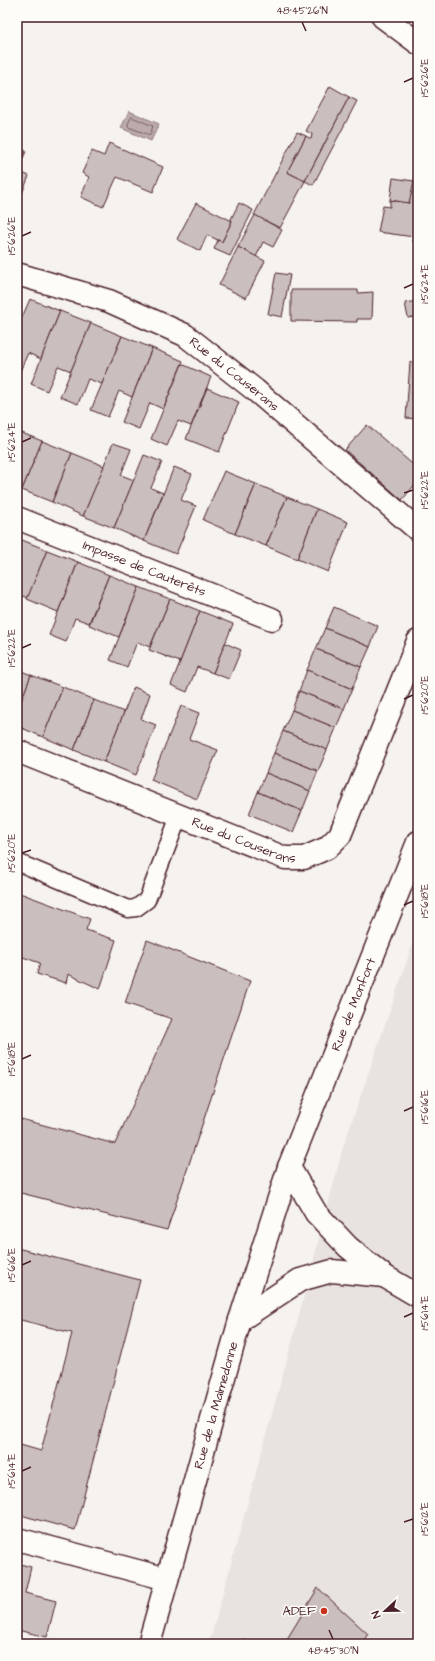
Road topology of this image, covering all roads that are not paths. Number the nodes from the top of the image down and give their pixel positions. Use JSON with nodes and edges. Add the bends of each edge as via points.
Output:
{"nodes":[{"id":1,"x":383,"y":17,"type":"edge"},
{"id":2,"x":418,"y":43,"type":"edge"},
{"id":3,"x":17,"y":274,"type":"edge"},
{"id":4,"x":17,"y":518,"type":"edge"},
{"id":5,"x":418,"y":530,"type":"edge"},
{"id":6,"x":272,"y":619,"type":"dead end"},
{"id":7,"x":418,"y":641,"type":"edge"},
{"id":8,"x":17,"y":752,"type":"edge"},
{"id":9,"x":179,"y":816,"type":"junction"},
{"id":10,"x":418,"y":842,"type":"edge"},
{"id":11,"x":17,"y":862,"type":"edge"},
{"id":12,"x":289,"y":1167,"type":"junction"},
{"id":13,"x":384,"y":1276,"type":"junction"},
{"id":14,"x":418,"y":1296,"type":"edge"},
{"id":15,"x":240,"y":1320,"type":"junction"},
{"id":16,"x":17,"y":1539,"type":"edge"},
{"id":17,"x":168,"y":1579,"type":"junction"},
{"id":18,"x":149,"y":1644,"type":"edge"}],
"edges":[{"from":1,"to":2,"type":"street"},
{"from":3,"to":5,"type":"street","name":"Rue du Couserans","via":[[109,301],[185,335],[255,390]]},
{"from":4,"to":6,"type":"street","name":"Impasse de Cauterêts"},
{"from":7,"to":9,"type":"street","name":"Rue du Couserans","via":[[340,835],[327,848],[304,858],[285,858]]},
{"from":8,"to":9,"type":"street","name":"Rue du Couserans"},
{"from":9,"to":11,"type":"lane","via":[[147,900],[136,908],[128,909]]},
{"from":10,"to":12,"type":"street","name":"Rue de Monfort"},
{"from":12,"to":13,"type":"street","via":[[316,1214],[348,1247]]},
{"from":12,"to":15,"type":"street","name":"Rue de la Malmedonne"},
{"from":13,"to":14,"type":"street"},
{"from":13,"to":15,"type":"street","via":[[332,1271],[300,1280]]},
{"from":15,"to":17,"type":"street","name":"Rue de la Malmedonne"},
{"from":16,"to":17,"type":"street"},
{"from":17,"to":18,"type":"street","name":"Rue de la Malmedonne"}]}
